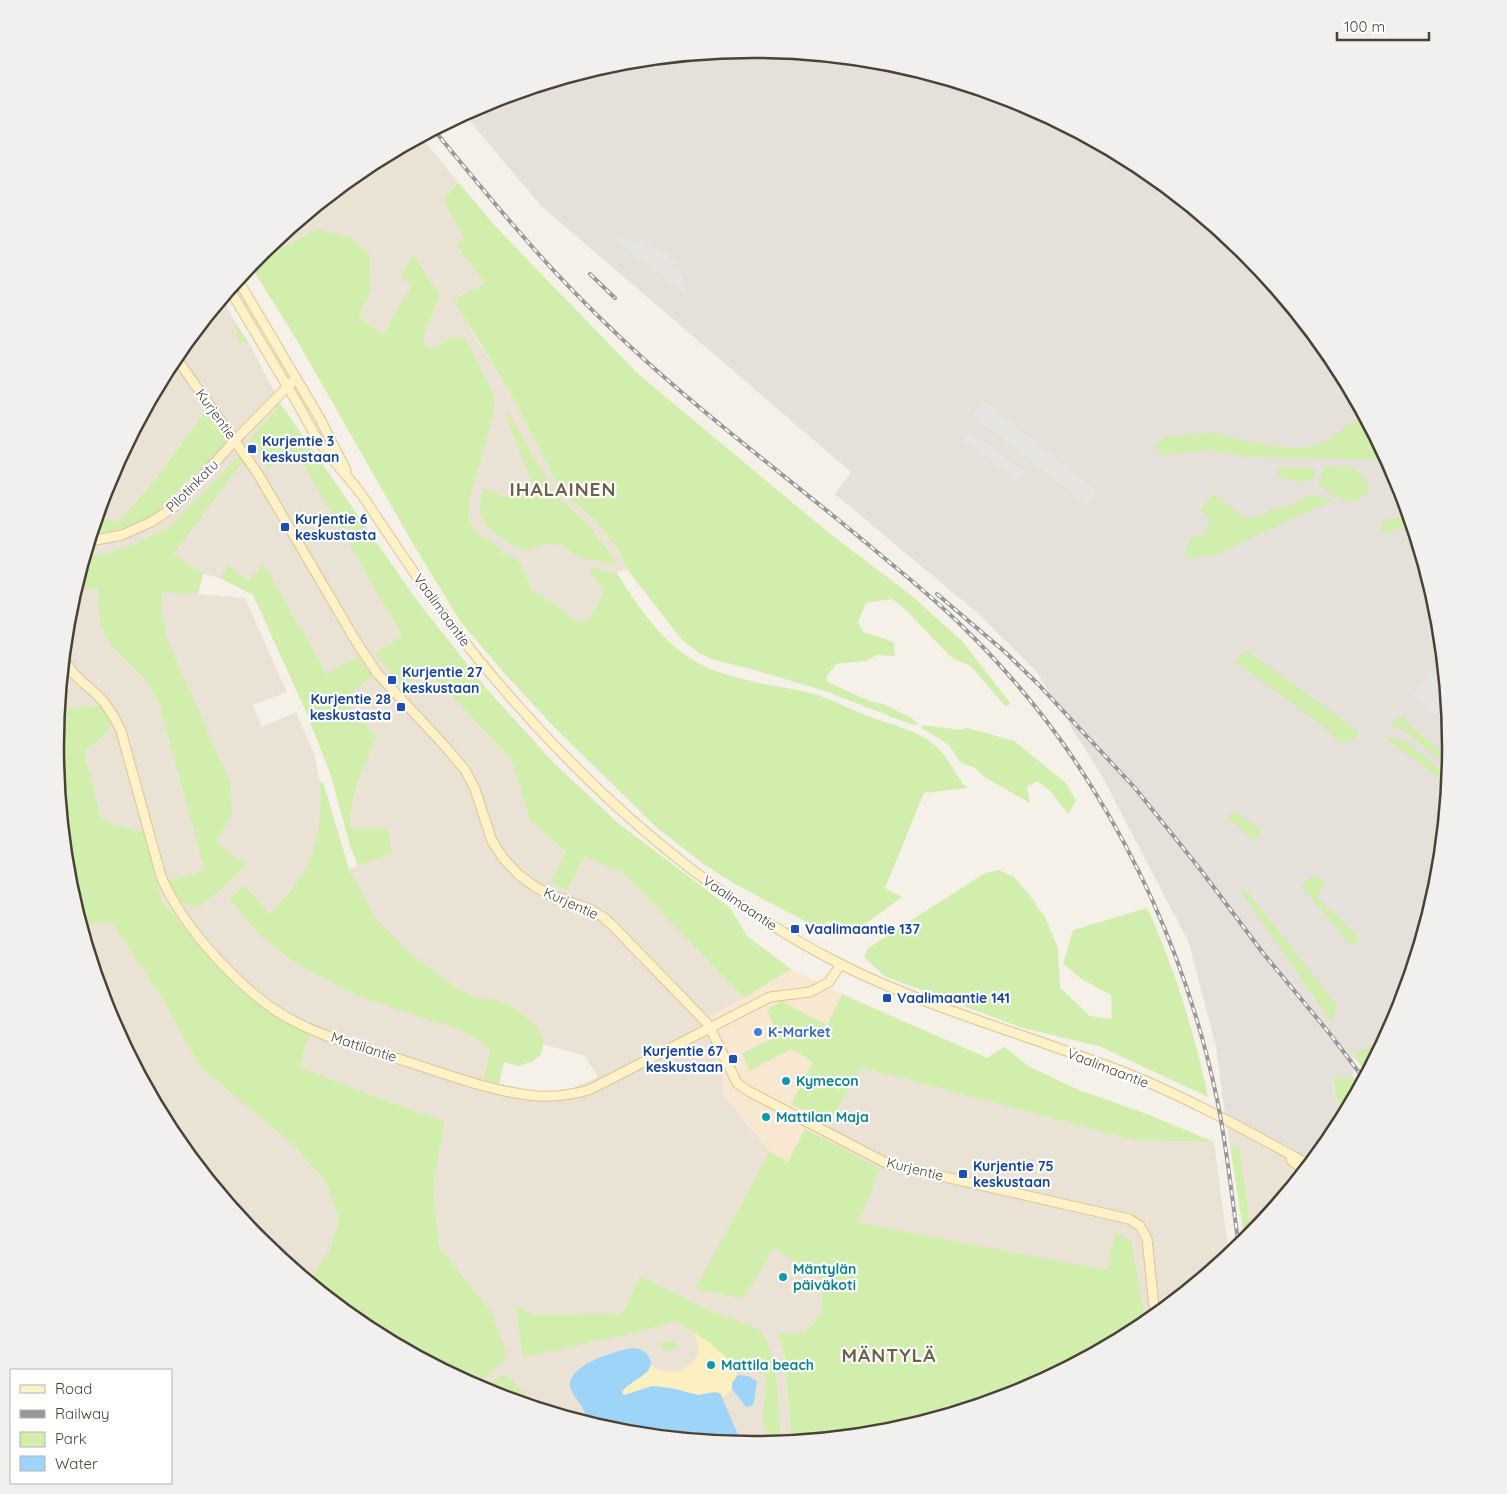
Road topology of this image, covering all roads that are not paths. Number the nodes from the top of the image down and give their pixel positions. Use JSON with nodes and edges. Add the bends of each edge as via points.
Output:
{"nodes":[{"id":1,"x":241,"y":285,"type":"edge"},
{"id":2,"x":233,"y":295,"type":"edge"},
{"id":3,"x":180,"y":364,"type":"edge"},
{"id":4,"x":296,"y":378,"type":"junction"},
{"id":5,"x":287,"y":387,"type":"junction"},
{"id":6,"x":235,"y":441,"type":"junction"},
{"id":7,"x":350,"y":479,"type":"junction"},
{"id":8,"x":96,"y":540,"type":"edge"},
{"id":9,"x":69,"y":666,"type":"edge"},
{"id":10,"x":841,"y":964,"type":"junction"},
{"id":11,"x":710,"y":1028,"type":"junction"},
{"id":12,"x":1267,"y":1141,"type":"junction"},
{"id":13,"x":1305,"y":1162,"type":"edge"},
{"id":14,"x":1301,"y":1167,"type":"edge"},
{"id":15,"x":1154,"y":1308,"type":"edge"}],
"edges":[{"from":1,"to":4,"type":"street","name":"Vaalimaantie"},
{"from":2,"to":5,"type":"street","name":"Vaalimaantie"},
{"from":3,"to":6,"type":"street","name":"Kurjentie"},
{"from":4,"to":5,"type":"street","name":"Pilotinkatu"},
{"from":4,"to":7,"type":"street","name":"Vaalimaantie"},
{"from":5,"to":6,"type":"street","name":"Pilotinkatu"},
{"from":5,"to":7,"type":"street","name":"Vaalimaantie","via":[[324,449]]},
{"from":6,"to":8,"type":"street","name":"Pilotinkatu","via":[[174,507],[122,535]]},
{"from":6,"to":11,"type":"street","name":"Kurjentie","via":[[273,498],[377,673],[464,770],[492,841],[503,858],[541,890],[603,917]]},
{"from":7,"to":10,"type":"street","name":"Vaalimaantie","via":[[451,623],[552,744],[624,815],[683,864],[765,920]]},
{"from":9,"to":11,"type":"street","name":"Mattilantie","via":[[103,701],[121,731],[168,894],[236,980],[273,1009],[328,1036],[374,1051],[493,1088],[556,1097],[589,1090]]},
{"from":10,"to":11,"type":"street","name":"Mattilantie","via":[[829,982],[810,992],[770,996]]},
{"from":10,"to":12,"type":"street","name":"Vaalimaantie","via":[[898,991],[1119,1070]]},
{"from":11,"to":15,"type":"street","name":"Kurjentie","via":[[738,1084],[876,1159],[1128,1219],[1140,1226],[1147,1239]]},
{"from":12,"to":13,"type":"street","name":"Vaalimaantie"},
{"from":12,"to":14,"type":"street","name":"Vaalimaantie"}]}
